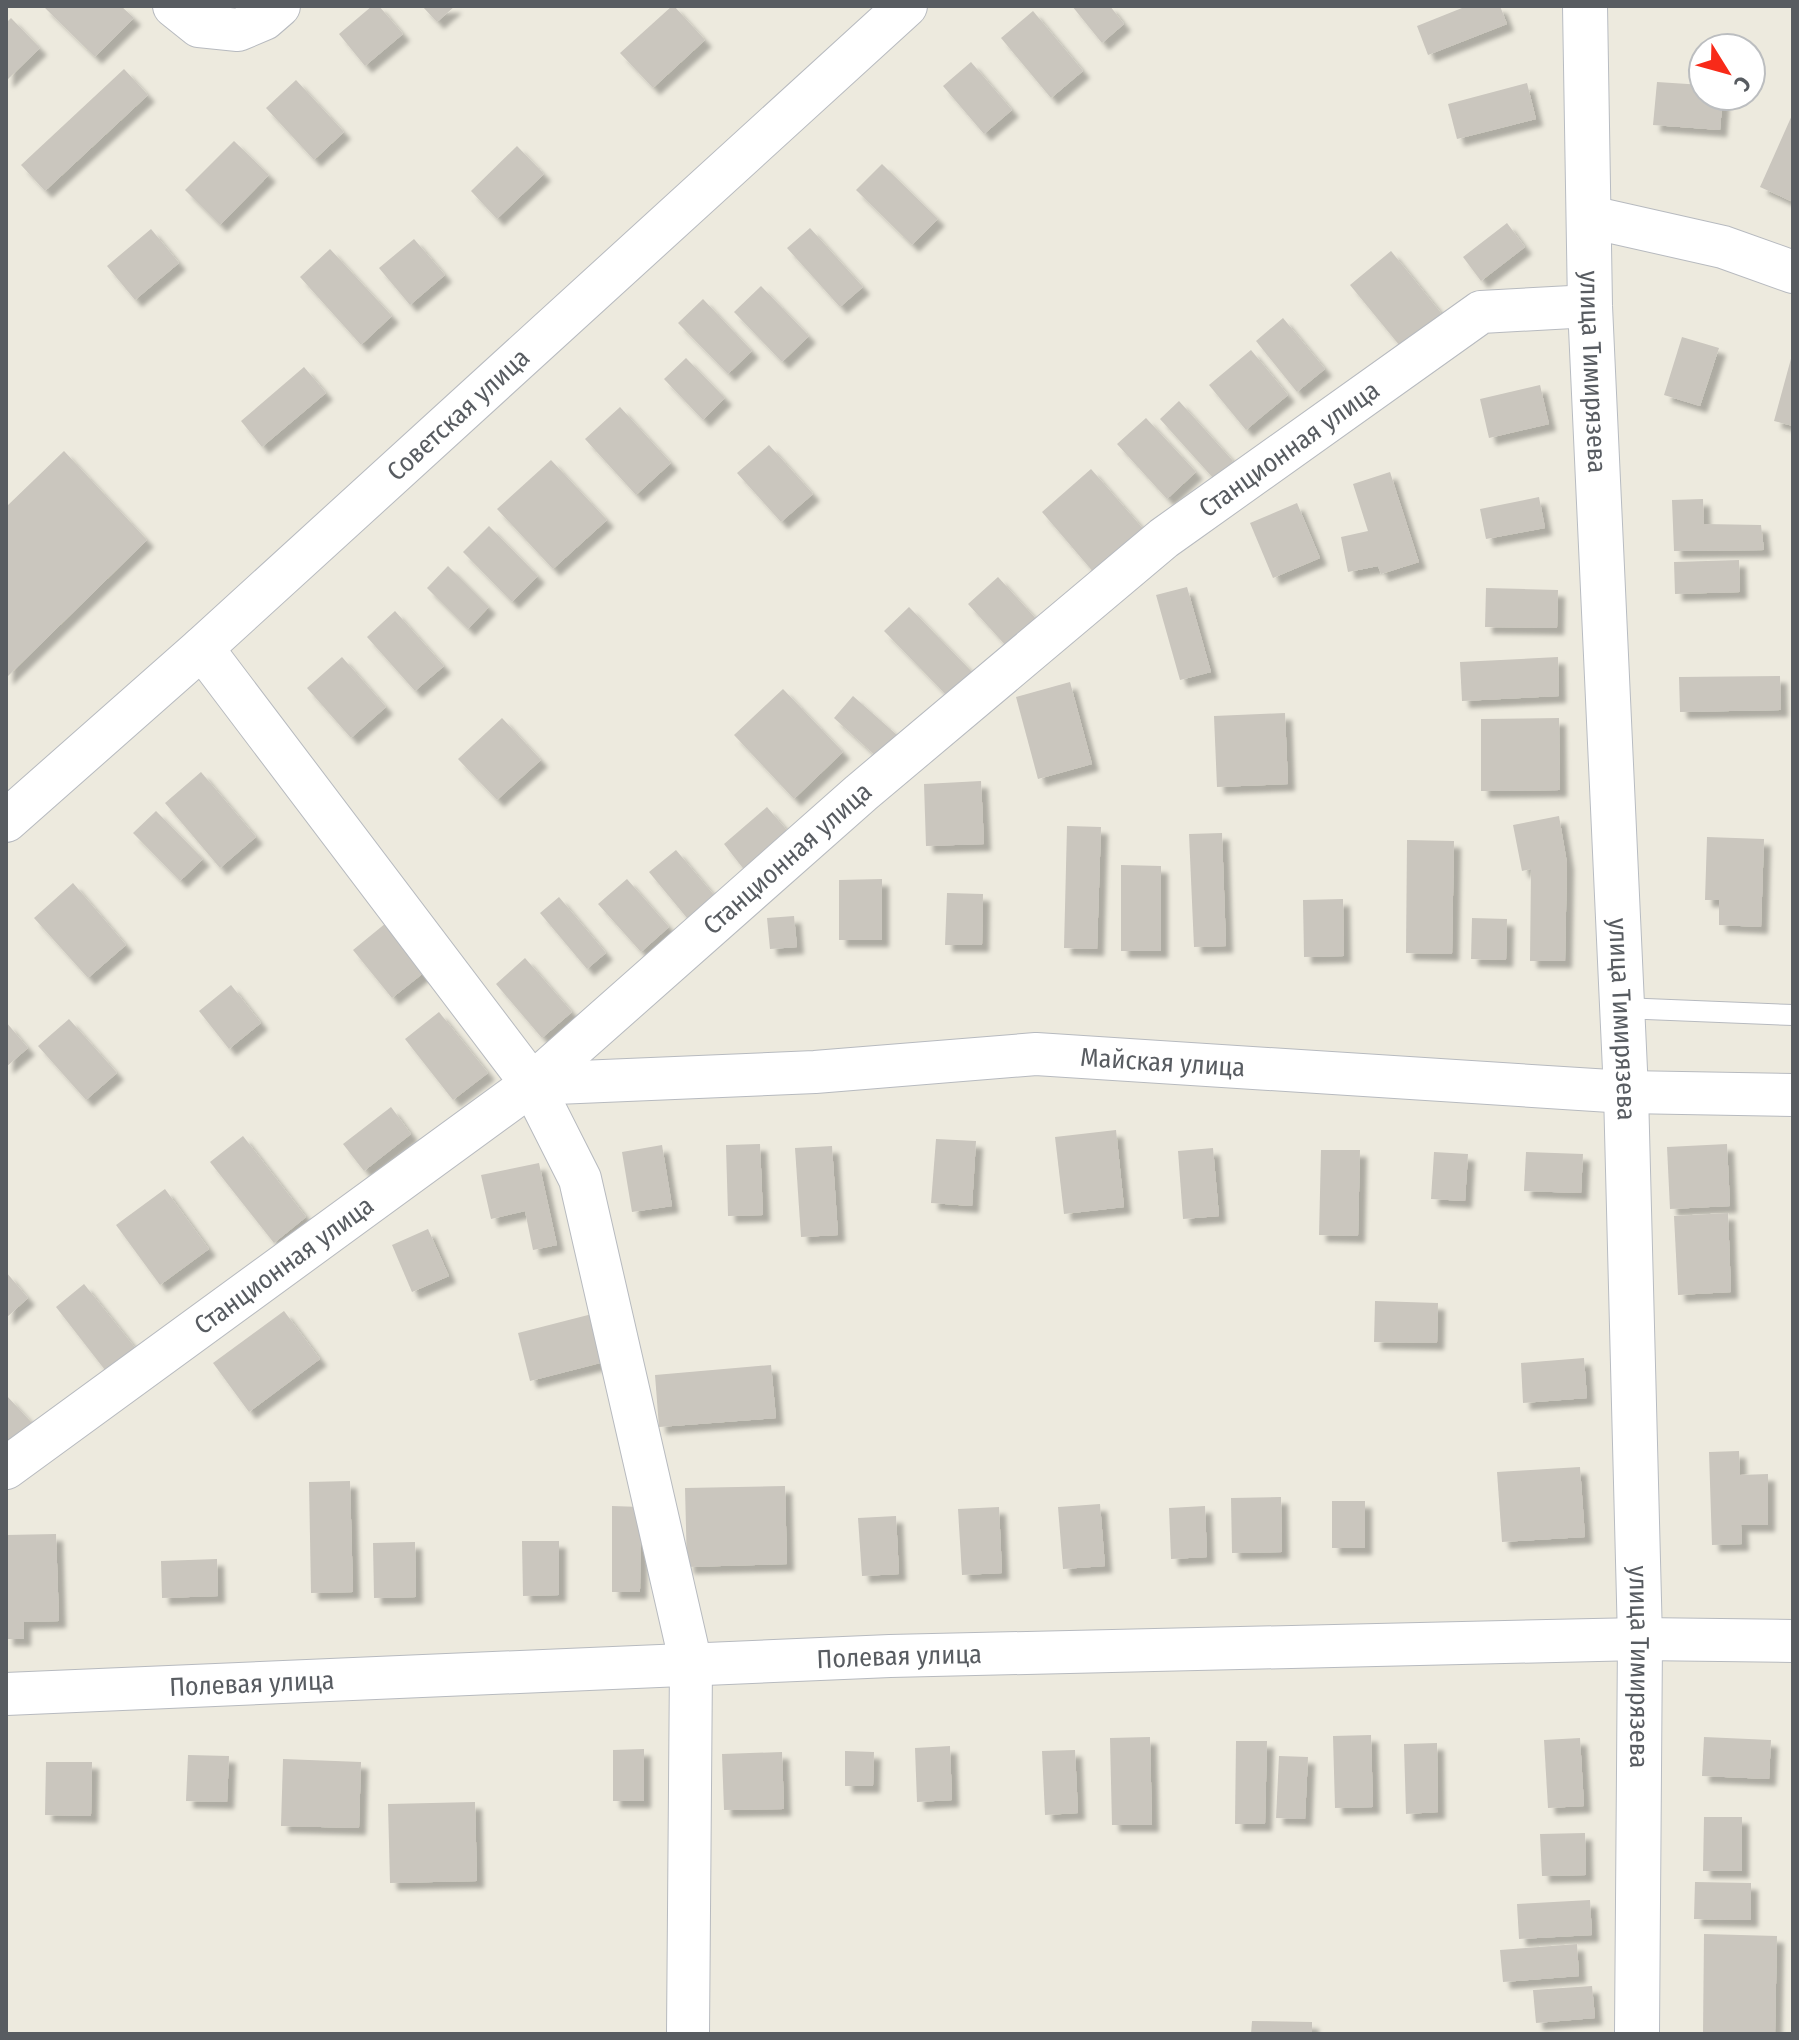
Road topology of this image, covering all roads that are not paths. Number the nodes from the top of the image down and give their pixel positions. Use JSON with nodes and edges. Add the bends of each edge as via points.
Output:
{"nodes":[{"id":1,"x":174,"y":6,"type":"edge"},
{"id":2,"x":279,"y":6,"type":"edge"},
{"id":3,"x":906,"y":6,"type":"edge"},
{"id":4,"x":1585,"y":6,"type":"edge"},
{"id":5,"x":1590,"y":217,"type":"junction"},
{"id":6,"x":1793,"y":272,"type":"edge"},
{"id":7,"x":1590,"y":306,"type":"junction"},
{"id":8,"x":202,"y":648,"type":"junction"},
{"id":9,"x":6,"y":821,"type":"edge"},
{"id":10,"x":1622,"y":1008,"type":"junction"},
{"id":11,"x":1793,"y":1015,"type":"edge"},
{"id":12,"x":532,"y":1084,"type":"junction"},
{"id":13,"x":1626,"y":1092,"type":"junction"},
{"id":14,"x":1793,"y":1095,"type":"edge"},
{"id":15,"x":6,"y":1468,"type":"edge"},
{"id":16,"x":1640,"y":1639,"type":"junction"},
{"id":17,"x":1793,"y":1641,"type":"edge"},
{"id":18,"x":691,"y":1664,"type":"junction"},
{"id":19,"x":6,"y":1694,"type":"edge"},
{"id":20,"x":688,"y":2034,"type":"edge"},
{"id":21,"x":1637,"y":2034,"type":"edge"}],
"edges":[{"from":1,"to":2,"type":"street","via":[[199,26],[238,30]]},
{"from":3,"to":8,"type":"street","name":"Советская улица"},
{"from":4,"to":5,"type":"main road","name":"улица Тимирязева"},
{"from":5,"to":6,"type":"street","via":[[1723,247]]},
{"from":5,"to":7,"type":"main road","name":"улица Тимирязева"},
{"from":7,"to":10,"type":"main road","name":"улица Тимирязева"},
{"from":7,"to":12,"type":"street","name":"Станционная улица","via":[[1481,312],[1164,538],[861,793]]},
{"from":8,"to":9,"type":"street","name":"Советская улица"},
{"from":8,"to":12,"type":"street"},
{"from":10,"to":11,"type":"lane"},
{"from":10,"to":13,"type":"main road","name":"улица Тимирязева"},
{"from":12,"to":13,"type":"street","name":"Майская улица","via":[[815,1072],[1036,1054]]},
{"from":12,"to":15,"type":"street","name":"Станционная улица"},
{"from":12,"to":18,"type":"street","via":[[580,1179]]},
{"from":13,"to":14,"type":"street","name":"Майская улица"},
{"from":13,"to":16,"type":"main road","name":"улица Тимирязева"},
{"from":16,"to":17,"type":"street","name":"Полевая улица"},
{"from":16,"to":18,"type":"street","name":"Полевая улица"},
{"from":16,"to":21,"type":"main road","name":"улица Тимирязева"},
{"from":18,"to":19,"type":"street","name":"Полевая улица"},
{"from":18,"to":20,"type":"street"}]}
